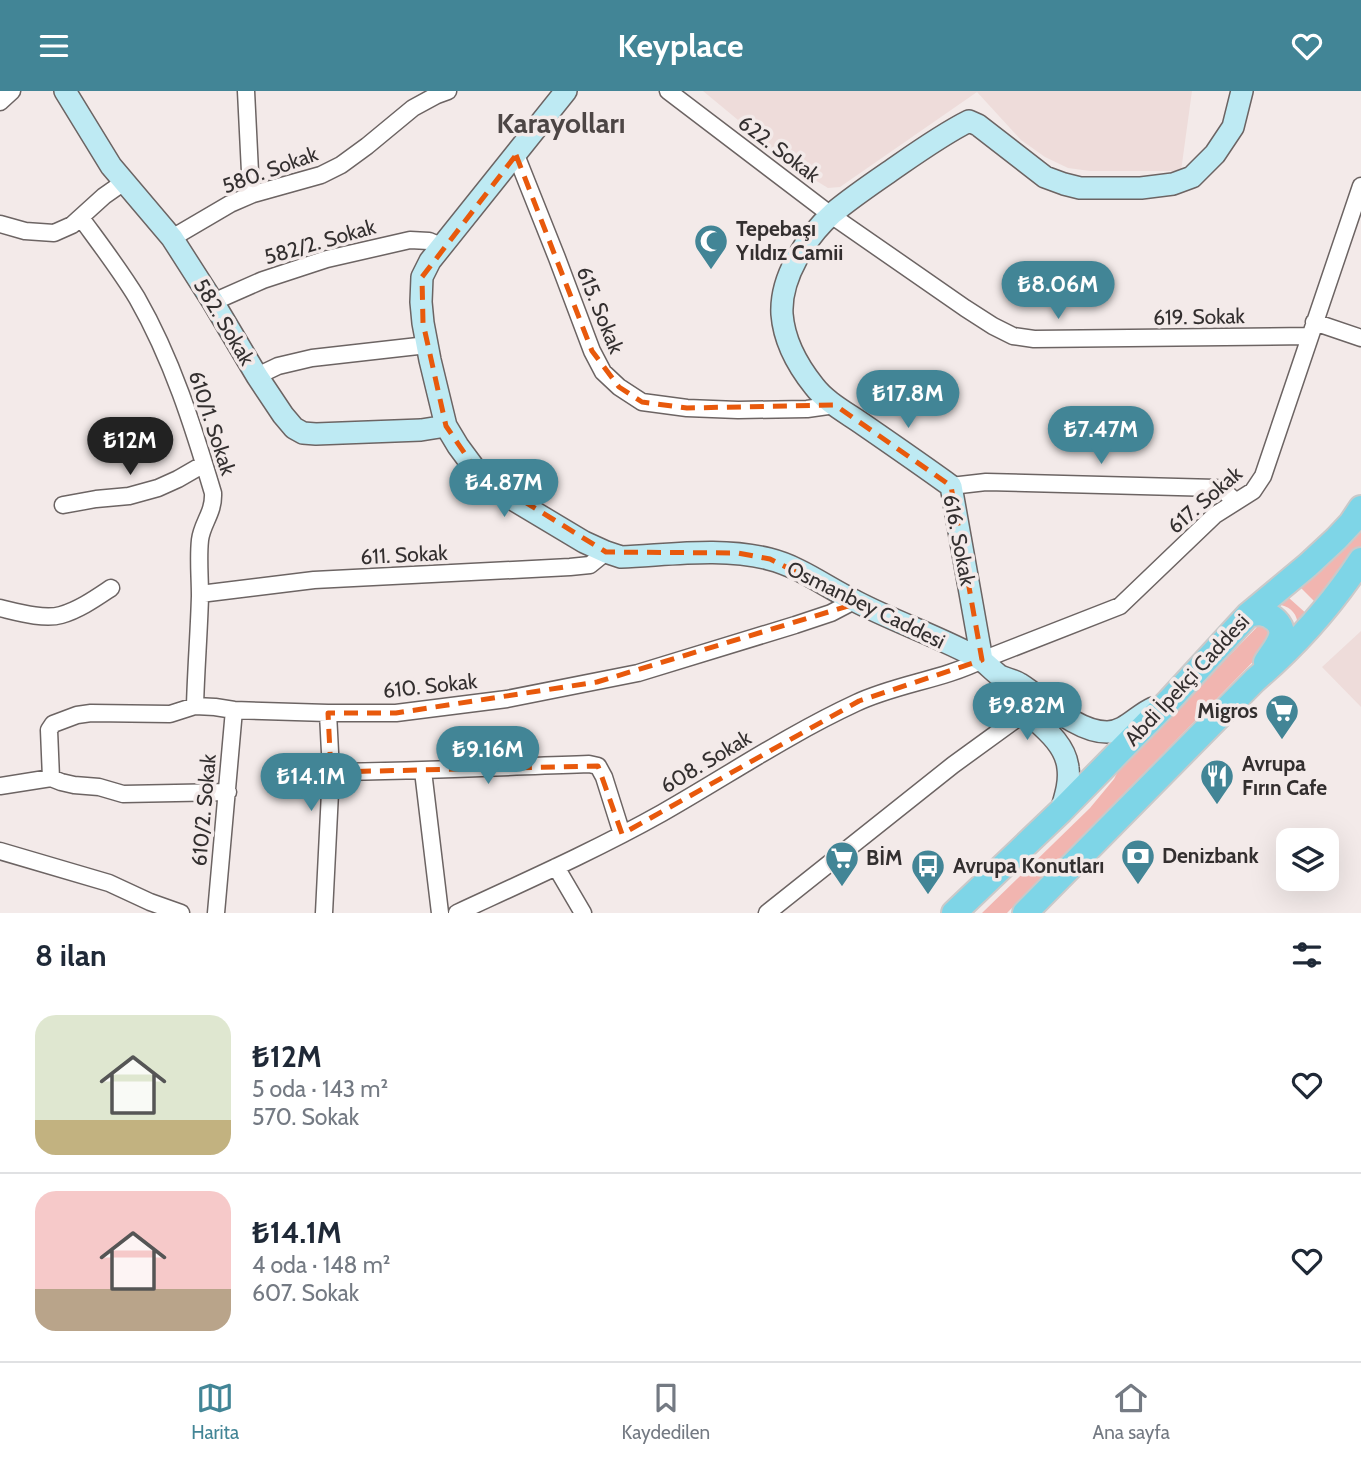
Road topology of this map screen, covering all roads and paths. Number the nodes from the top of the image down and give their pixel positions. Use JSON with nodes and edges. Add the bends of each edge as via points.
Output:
{"nodes":[{"id":1,"x":12,"y":91,"type":"edge"},
{"id":2,"x":65,"y":91,"type":"edge"},
{"id":3,"x":246,"y":91,"type":"edge"},
{"id":4,"x":448,"y":91,"type":"edge"},
{"id":5,"x":566,"y":91,"type":"edge"},
{"id":6,"x":668,"y":91,"type":"edge"},
{"id":7,"x":1242,"y":91,"type":"edge"},
{"id":8,"x":0,"y":101,"type":"edge"},
{"id":9,"x":516,"y":155,"type":"junction"},
{"id":10,"x":124,"y":182,"type":"junction"},
{"id":11,"x":1361,"y":186,"type":"edge"},
{"id":12,"x":253,"y":194,"type":"junction"},
{"id":13,"x":831,"y":215,"type":"junction"},
{"id":14,"x":81,"y":218,"type":"junction"},
{"id":15,"x":0,"y":224,"type":"edge"},
{"id":16,"x":172,"y":238,"type":"junction"},
{"id":17,"x":441,"y":246,"type":"junction"},
{"id":18,"x":213,"y":302,"type":"junction"},
{"id":19,"x":1312,"y":329,"type":"junction"},
{"id":20,"x":1361,"y":338,"type":"edge"},
{"id":21,"x":427,"y":345,"type":"junction"},
{"id":22,"x":257,"y":376,"type":"junction"},
{"id":23,"x":835,"y":405,"type":"junction"},
{"id":24,"x":446,"y":426,"type":"junction"},
{"id":25,"x":204,"y":464,"type":"junction"},
{"id":26,"x":951,"y":486,"type":"junction"},
{"id":27,"x":1235,"y":501,"type":"junction"},
{"id":28,"x":62,"y":505,"type":"dead end"},
{"id":29,"x":1361,"y":508,"type":"edge"},
{"id":30,"x":606,"y":552,"type":"junction"},
{"id":31,"x":1361,"y":560,"type":"edge"},
{"id":32,"x":111,"y":588,"type":"dead end"},
{"id":33,"x":200,"y":594,"type":"junction"},
{"id":34,"x":854,"y":601,"type":"junction"},
{"id":35,"x":0,"y":608,"type":"edge"},
{"id":36,"x":1248,"y":615,"type":"junction"},
{"id":37,"x":982,"y":660,"type":"junction"},
{"id":38,"x":1001,"y":677,"type":"junction"},
{"id":39,"x":1255,"y":680,"type":"junction"},
{"id":40,"x":1169,"y":701,"type":"junction"},
{"id":41,"x":195,"y":706,"type":"junction"},
{"id":42,"x":234,"y":711,"type":"junction"},
{"id":43,"x":1026,"y":712,"type":"junction"},
{"id":44,"x":328,"y":713,"type":"junction"},
{"id":45,"x":423,"y":771,"type":"junction"},
{"id":46,"x":331,"y":772,"type":"junction"},
{"id":47,"x":51,"y":778,"type":"junction"},
{"id":48,"x":0,"y":786,"type":"edge"},
{"id":49,"x":228,"y":792,"type":"junction"},
{"id":50,"x":1061,"y":811,"type":"junction"},
{"id":51,"x":622,"y":834,"type":"junction"},
{"id":52,"x":0,"y":851,"type":"edge"},
{"id":53,"x":556,"y":867,"type":"junction"},
{"id":54,"x":979,"y":888,"type":"junction"},
{"id":55,"x":181,"y":913,"type":"edge"},
{"id":56,"x":216,"y":913,"type":"edge"},
{"id":57,"x":324,"y":913,"type":"edge"},
{"id":58,"x":440,"y":913,"type":"edge"},
{"id":59,"x":457,"y":913,"type":"edge"},
{"id":60,"x":583,"y":913,"type":"edge"},
{"id":61,"x":767,"y":913,"type":"edge"},
{"id":62,"x":954,"y":913,"type":"edge"},
{"id":63,"x":965,"y":913,"type":"edge"},
{"id":64,"x":1025,"y":913,"type":"edge"}],
"edges":[{"from":1,"to":8,"type":"street"},
{"from":2,"to":10,"type":"street","name":"582. Sokak"},
{"from":3,"to":12,"type":"street"},
{"from":4,"to":12,"type":"street","name":"580. Sokak","via":[[413,108],[341,165]]},
{"from":5,"to":9,"type":"street","name":"Osmanbey Caddesi"},
{"from":6,"to":13,"type":"street","name":"622. Sokak"},
{"from":7,"to":13,"type":"street","name":"616. Sokak","via":[[1234,127],[1215,154],[1192,177],[1173,184],[1080,188],[1045,177],[969,121]]},
{"from":9,"to":17,"type":"street","name":"Osmanbey Caddesi"},
{"from":9,"to":23,"type":"street","name":"615. Sokak","via":[[592,351],[603,372],[619,387],[642,402],[687,408]]},
{"from":10,"to":14,"type":"street"},
{"from":10,"to":16,"type":"street","name":"582. Sokak"},
{"from":11,"to":19,"type":"street","name":"617. Sokak"},
{"from":12,"to":16,"type":"street","name":"580. Sokak"},
{"from":13,"to":19,"type":"street","name":"619. Sokak","via":[[1013,336]]},
{"from":13,"to":23,"type":"street","name":"616. Sokak","via":[[796,260],[786,282],[782,313],[799,364],[815,389]]},
{"from":14,"to":15,"type":"street","via":[[54,233]]},
{"from":14,"to":25,"type":"street","name":"610/1. Sokak","via":[[154,331]]},
{"from":16,"to":18,"type":"street","name":"582. Sokak"},
{"from":17,"to":18,"type":"street","name":"582/2. Sokak","via":[[410,240],[327,259]]},
{"from":17,"to":21,"type":"street","name":"Osmanbey Caddesi","via":[[422,277]]},
{"from":18,"to":22,"type":"street","name":"582. Sokak"},
{"from":19,"to":20,"type":"street","name":"619. Sokak"},
{"from":19,"to":27,"type":"street","name":"617. Sokak","via":[[1263,476],[1253,491]]},
{"from":21,"to":22,"type":"street","via":[[312,358]]},
{"from":21,"to":24,"type":"street","name":"Osmanbey Caddesi"},
{"from":22,"to":24,"type":"street","name":"582. Sokak","via":[[283,415],[303,433]]},
{"from":23,"to":26,"type":"street","name":"616. Sokak"},
{"from":24,"to":30,"type":"street","name":"Osmanbey Caddesi","via":[[478,473],[497,491]]},
{"from":25,"to":28,"type":"street","via":[[158,488]]},
{"from":25,"to":33,"type":"street","name":"610/1. Sokak","via":[[213,504],[200,541]]},
{"from":26,"to":27,"type":"street","via":[[985,482],[1216,488]]},
{"from":26,"to":37,"type":"street","name":"616. Sokak"},
{"from":27,"to":37,"type":"street","name":"617. Sokak","via":[[1120,606]]},
{"from":29,"to":36,"type":"main road","name":"Abdi İpekçi Caddesi","via":[[1336,539]]},
{"from":30,"to":33,"type":"street","name":"611. Sokak","via":[[590,565],[314,580]]},
{"from":30,"to":34,"type":"street","name":"Osmanbey Caddesi","via":[[621,557],[738,553],[770,559],[800,570]]},
{"from":31,"to":39,"type":"main road","via":[[1318,619]]},
{"from":32,"to":35,"type":"street","via":[[60,616]]},
{"from":33,"to":41,"type":"street","name":"610/1. Sokak"},
{"from":34,"to":37,"type":"street","name":"Osmanbey Caddesi"},
{"from":34,"to":44,"type":"street","name":"610. Sokak","via":[[795,625],[597,682],[409,711]]},
{"from":36,"to":39,"type":"main road","via":[[1268,616],[1281,630],[1281,638]]},
{"from":36,"to":40,"type":"main road","name":"Abdi İpekçi Caddesi"},
{"from":37,"to":38,"type":"street","name":"Osmanbey Caddesi"},
{"from":37,"to":51,"type":"street","name":"608. Sokak","via":[[859,701]]},
{"from":38,"to":40,"type":"street","via":[[1018,682],[1063,716],[1097,731],[1118,730]]},
{"from":38,"to":43,"type":"street"},
{"from":39,"to":64,"type":"main road"},
{"from":40,"to":50,"type":"main road","name":"Abdi İpekçi Caddesi"},
{"from":41,"to":42,"type":"street","name":"610. Sokak"},
{"from":41,"to":47,"type":"street","name":"610. Sokak","via":[[170,714],[90,713],[53,723],[49,730]]},
{"from":42,"to":44,"type":"street","name":"610. Sokak"},
{"from":42,"to":49,"type":"street","name":"610/2. Sokak"},
{"from":43,"to":50,"type":"street","via":[[1065,754],[1068,782]]},
{"from":43,"to":61,"type":"street"},
{"from":44,"to":46,"type":"street"},
{"from":45,"to":46,"type":"street"},
{"from":45,"to":51,"type":"street","via":[[598,766]]},
{"from":45,"to":58,"type":"street"},
{"from":46,"to":57,"type":"street"},
{"from":47,"to":48,"type":"street"},
{"from":47,"to":49,"type":"street","via":[[123,794]]},
{"from":49,"to":56,"type":"street","name":"610/2. Sokak"},
{"from":50,"to":54,"type":"main road","name":"Abdi İpekçi Caddesi"},
{"from":51,"to":53,"type":"street","name":"608. Sokak"},
{"from":52,"to":55,"type":"street","via":[[109,883]]},
{"from":53,"to":59,"type":"street","name":"608. Sokak"},
{"from":53,"to":60,"type":"street"},
{"from":54,"to":62,"type":"main road","name":"Abdi İpekçi Caddesi"},
{"from":54,"to":63,"type":"main road"}]}
